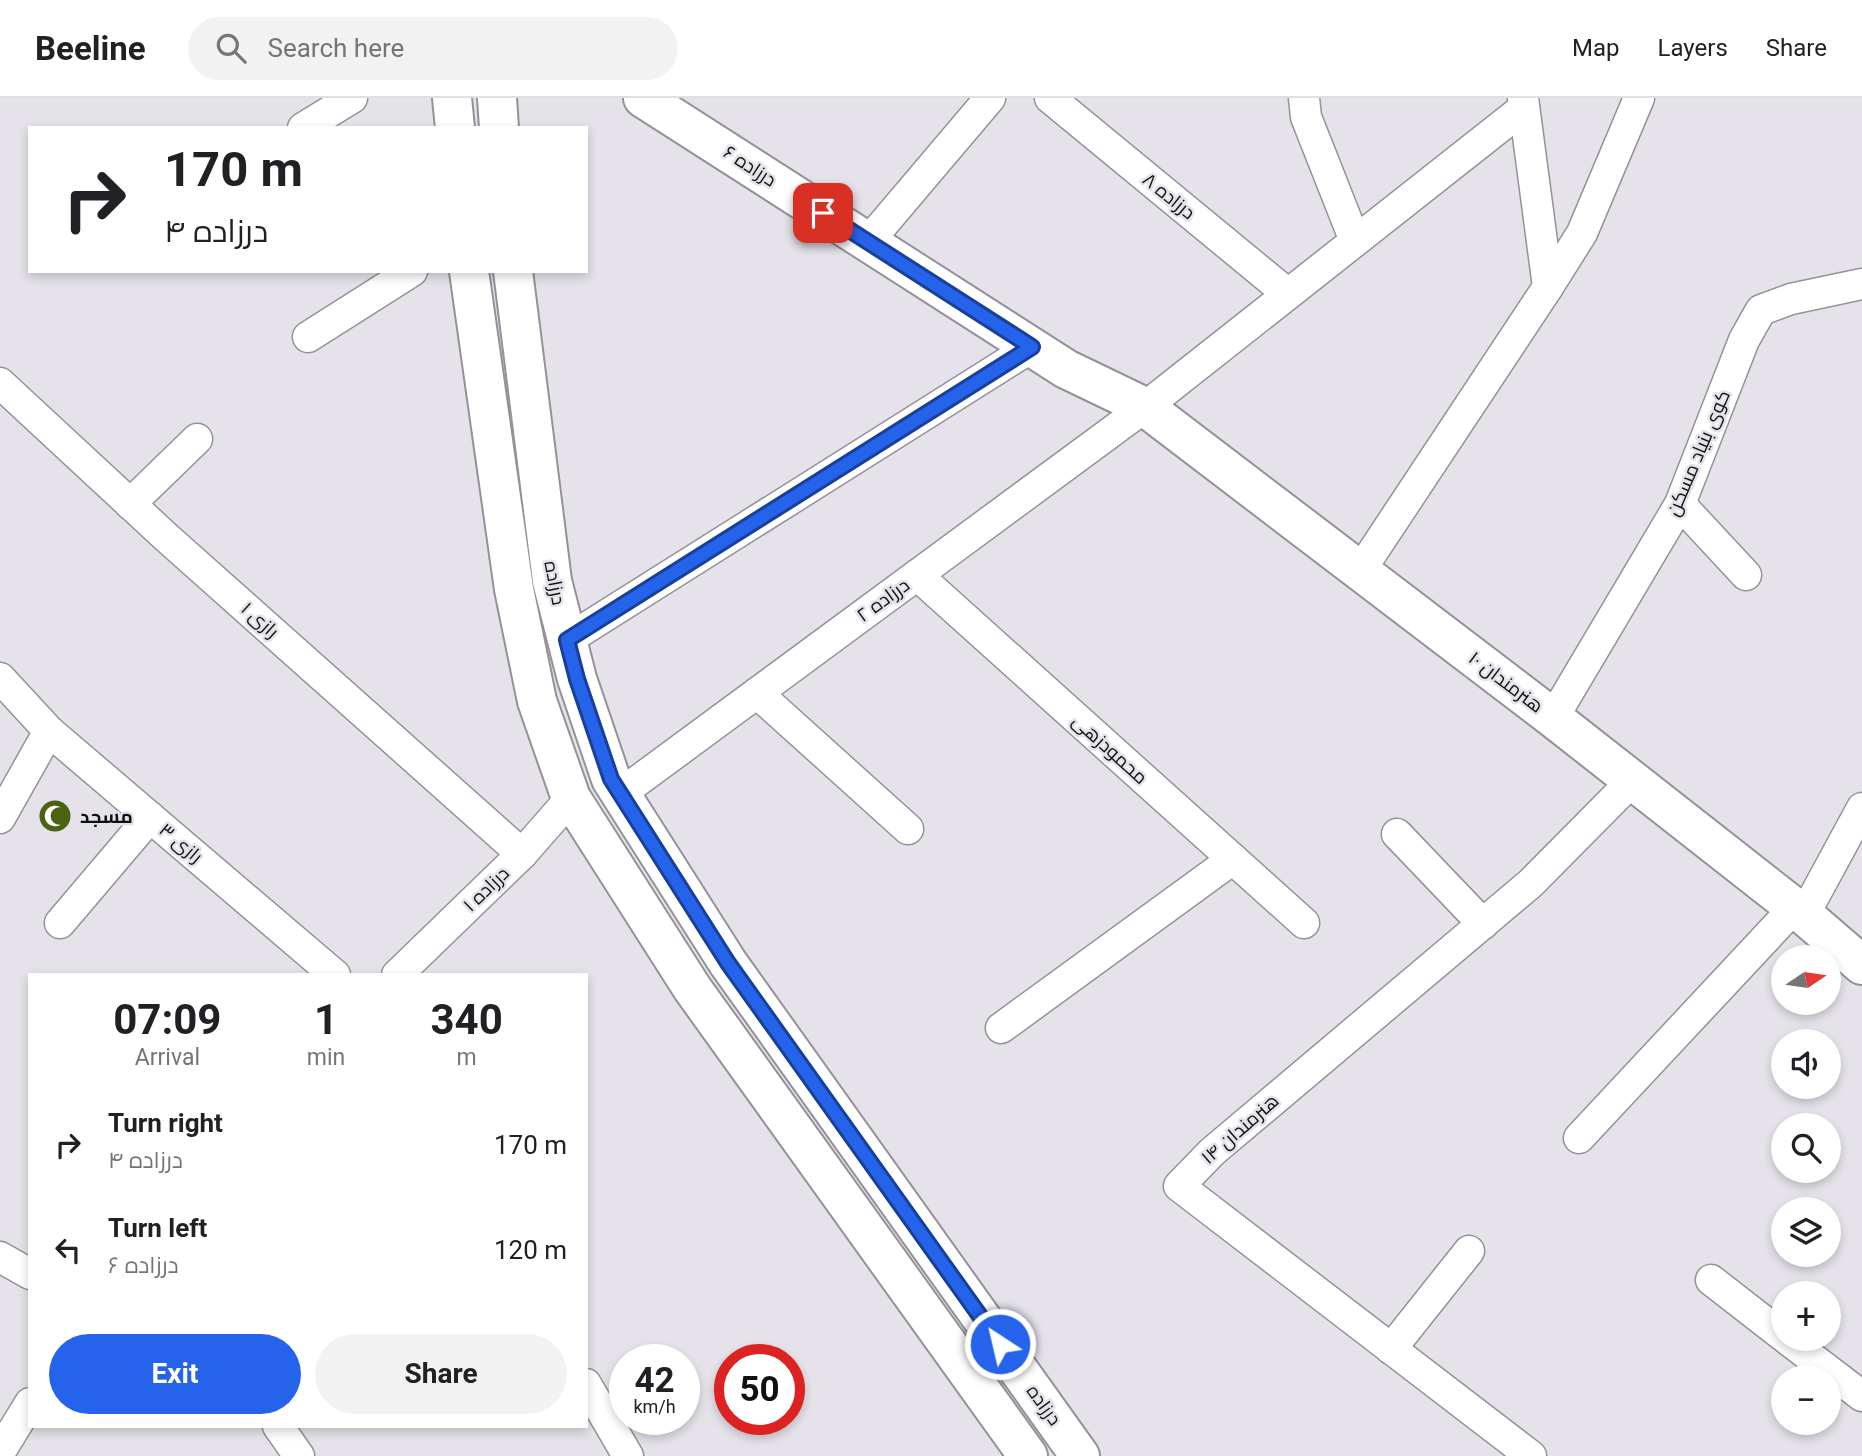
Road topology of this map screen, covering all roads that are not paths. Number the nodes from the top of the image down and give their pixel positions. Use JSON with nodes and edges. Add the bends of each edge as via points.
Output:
{"nodes":[{"id":1,"x":352,"y":98,"type":"edge"},
{"id":2,"x":452,"y":98,"type":"edge"},
{"id":3,"x":497,"y":98,"type":"edge"},
{"id":4,"x":643,"y":98,"type":"edge"},
{"id":5,"x":990,"y":98,"type":"edge"},
{"id":6,"x":1050,"y":98,"type":"edge"},
{"id":7,"x":1304,"y":98,"type":"edge"},
{"id":8,"x":1639,"y":98,"type":"edge"},
{"id":9,"x":1523,"y":103,"type":"edge"},
{"id":10,"x":306,"y":126,"type":"edge"},
{"id":11,"x":455,"y":126,"type":"edge"},
{"id":12,"x":499,"y":126,"type":"edge"},
{"id":13,"x":1355,"y":241,"type":"junction"},
{"id":14,"x":868,"y":242,"type":"junction"},
{"id":15,"x":409,"y":273,"type":"edge"},
{"id":16,"x":469,"y":273,"type":"edge"},
{"id":17,"x":513,"y":273,"type":"edge"},
{"id":18,"x":1862,"y":284,"type":"edge"},
{"id":19,"x":1548,"y":287,"type":"junction"},
{"id":20,"x":1288,"y":294,"type":"junction"},
{"id":21,"x":308,"y":337,"type":"dead end"},
{"id":22,"x":1032,"y":347,"type":"junction"},
{"id":23,"x":0,"y":383,"type":"edge"},
{"id":24,"x":1145,"y":407,"type":"junction"},
{"id":25,"x":197,"y":439,"type":"dead end"},
{"id":26,"x":130,"y":503,"type":"junction"},
{"id":27,"x":1680,"y":504,"type":"junction"},
{"id":28,"x":1360,"y":571,"type":"junction"},
{"id":29,"x":917,"y":575,"type":"junction"},
{"id":30,"x":1746,"y":575,"type":"dead end"},
{"id":31,"x":567,"y":640,"type":"junction"},
{"id":32,"x":0,"y":678,"type":"edge"},
{"id":33,"x":757,"y":693,"type":"junction"},
{"id":34,"x":1553,"y":718,"type":"junction"},
{"id":35,"x":49,"y":731,"type":"junction"},
{"id":36,"x":1633,"y":780,"type":"junction"},
{"id":37,"x":621,"y":794,"type":"junction"},
{"id":38,"x":571,"y":798,"type":"junction"},
{"id":39,"x":1862,"y":808,"type":"edge"},
{"id":40,"x":150,"y":817,"type":"junction"},
{"id":41,"x":0,"y":818,"type":"edge"},
{"id":42,"x":908,"y":829,"type":"dead end"},
{"id":43,"x":1398,"y":834,"type":"dead end"},
{"id":44,"x":522,"y":854,"type":"junction"},
{"id":45,"x":1233,"y":859,"type":"junction"},
{"id":46,"x":1799,"y":911,"type":"junction"},
{"id":47,"x":60,"y":923,"type":"dead end"},
{"id":48,"x":1304,"y":923,"type":"dead end"},
{"id":49,"x":1483,"y":924,"type":"junction"},
{"id":50,"x":1862,"y":965,"type":"edge"},
{"id":51,"x":333,"y":973,"type":"edge"},
{"id":52,"x":399,"y":973,"type":"edge"},
{"id":53,"x":1001,"y":1028,"type":"dead end"},
{"id":54,"x":1579,"y":1138,"type":"dead end"},
{"id":55,"x":1469,"y":1251,"type":"dead end"},
{"id":56,"x":0,"y":1257,"type":"edge"},
{"id":57,"x":28,"y":1273,"type":"edge"},
{"id":58,"x":1711,"y":1280,"type":"dead end"},
{"id":59,"x":1771,"y":1326,"type":"edge"},
{"id":60,"x":1391,"y":1349,"type":"junction"},
{"id":61,"x":1803,"y":1351,"type":"edge"},
{"id":62,"x":588,"y":1387,"type":"edge"},
{"id":63,"x":1862,"y":1396,"type":"edge"},
{"id":64,"x":28,"y":1406,"type":"edge"},
{"id":65,"x":279,"y":1428,"type":"edge"},
{"id":66,"x":0,"y":1452,"type":"edge"},
{"id":67,"x":299,"y":1456,"type":"edge"},
{"id":68,"x":628,"y":1456,"type":"edge"},
{"id":69,"x":1028,"y":1456,"type":"edge"},
{"id":70,"x":1080,"y":1456,"type":"edge"},
{"id":71,"x":1531,"y":1456,"type":"edge"}],
"edges":[{"from":1,"to":10,"type":"street"},
{"from":2,"to":11,"type":"main road"},
{"from":3,"to":12,"type":"main road"},
{"from":4,"to":14,"type":"main road","name":"درزاده ۶"},
{"from":5,"to":14,"type":"street"},
{"from":6,"to":20,"type":"street","name":"درزاده ۸"},
{"from":7,"to":13,"type":"street","via":[[1306,117]]},
{"from":8,"to":19,"type":"street","via":[[1582,233]]},
{"from":9,"to":13,"type":"street","name":"درزاده ۲"},
{"from":9,"to":19,"type":"street"},
{"from":13,"to":20,"type":"street","name":"درزاده ۲"},
{"from":14,"to":22,"type":"main road","name":"درزاده ۶"},
{"from":15,"to":21,"type":"street"},
{"from":16,"to":38,"type":"main road","name":"درزاده","via":[[514,589],[537,701]]},
{"from":17,"to":31,"type":"main road","name":"درزاده","via":[[552,581]]},
{"from":18,"to":27,"type":"street","name":"کوی بنیاد مسکن","via":[[1761,310],[1744,340]]},
{"from":19,"to":28,"type":"street"},
{"from":20,"to":24,"type":"street","name":"درزاده ۲"},
{"from":22,"to":24,"type":"main road","name":"درزاده ۶"},
{"from":22,"to":31,"type":"street"},
{"from":23,"to":26,"type":"street","name":"رازی ۱"},
{"from":24,"to":28,"type":"main road","name":"هنرمندان ۱۰"},
{"from":24,"to":29,"type":"street","name":"درزاده ۲"},
{"from":25,"to":26,"type":"street"},
{"from":26,"to":44,"type":"street","name":"رازی ۱"},
{"from":27,"to":30,"type":"street"},
{"from":27,"to":34,"type":"street","name":"کوی بنیاد مسکن"},
{"from":28,"to":34,"type":"main road","name":"هنرمندان ۱۰"},
{"from":29,"to":33,"type":"street","name":"درزاده ۲"},
{"from":29,"to":45,"type":"street","name":"محمودزهی"},
{"from":31,"to":37,"type":"main road","name":"درزاده","via":[[611,779]]},
{"from":32,"to":35,"type":"street","name":"رازی ۳"},
{"from":33,"to":37,"type":"street","name":"درزاده ۲"},
{"from":33,"to":42,"type":"street"},
{"from":34,"to":36,"type":"main road","name":"هنرمندان ۱۰"},
{"from":35,"to":40,"type":"street","name":"رازی ۳"},
{"from":35,"to":41,"type":"street"},
{"from":36,"to":46,"type":"main road","name":"هنرمندان ۱۰"},
{"from":36,"to":49,"type":"street","name":"هنرمندان ۱۴","via":[[1531,883]]},
{"from":37,"to":70,"type":"main road","name":"درزاده","via":[[728,963]]},
{"from":38,"to":44,"type":"street","name":"درزاده ۱"},
{"from":38,"to":69,"type":"main road","name":"درزاده","via":[[692,988]]},
{"from":39,"to":46,"type":"street"},
{"from":40,"to":47,"type":"street"},
{"from":40,"to":51,"type":"street","name":"رازی ۳"},
{"from":43,"to":49,"type":"street"},
{"from":44,"to":52,"type":"street","name":"درزاده ۱"},
{"from":45,"to":48,"type":"street","name":"محمودزهی"},
{"from":45,"to":53,"type":"street"},
{"from":46,"to":50,"type":"main road","name":"هنرمندان ۱۰"},
{"from":46,"to":54,"type":"street"},
{"from":49,"to":60,"type":"street","name":"هنرمندان ۱۴","via":[[1212,1152],[1179,1186]]},
{"from":55,"to":60,"type":"street"},
{"from":56,"to":57,"type":"street"},
{"from":58,"to":59,"type":"street"},
{"from":60,"to":71,"type":"street","name":"هنرمندان ۱۴"},
{"from":61,"to":63,"type":"street"},
{"from":62,"to":68,"type":"street"},
{"from":64,"to":66,"type":"street"},
{"from":65,"to":67,"type":"street"}]}
